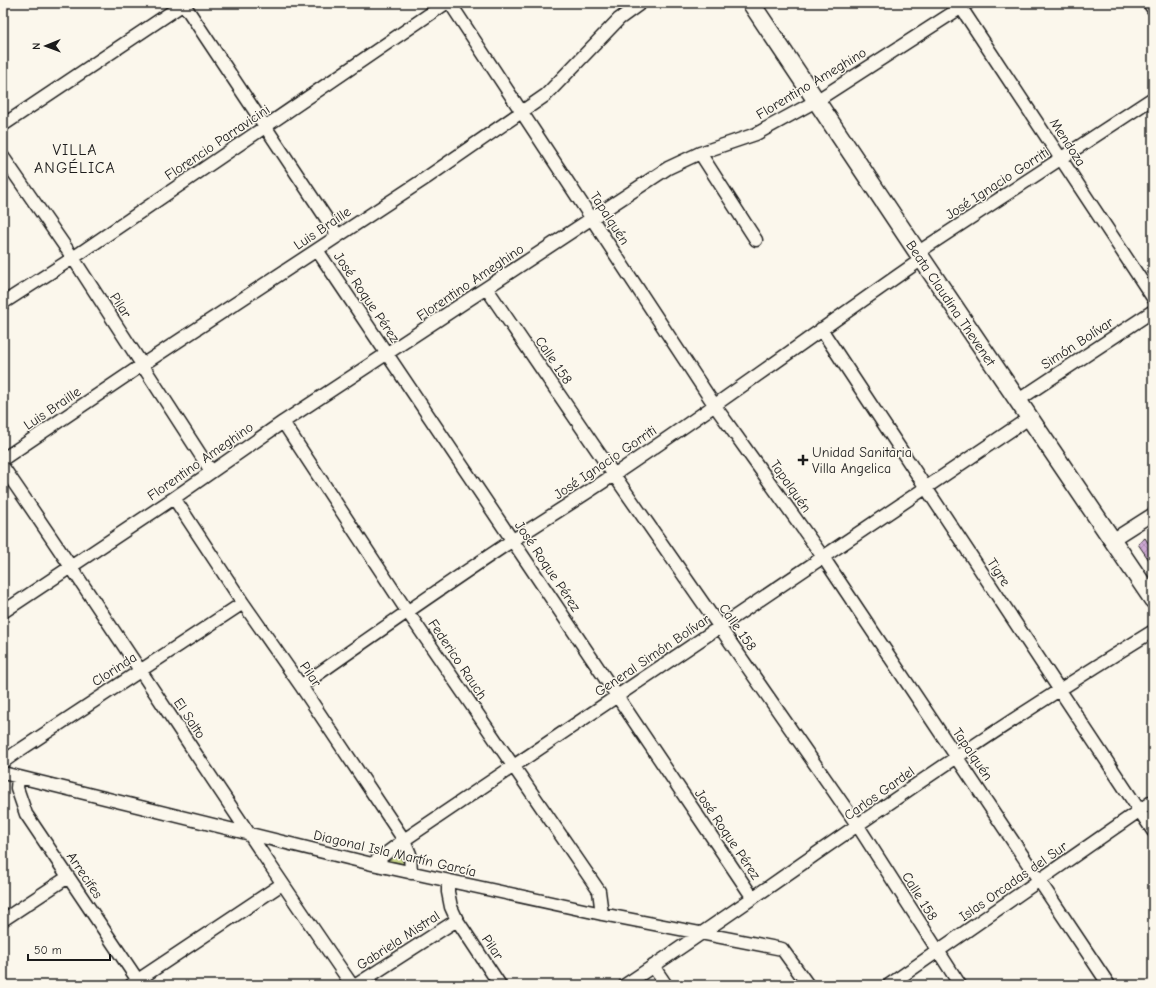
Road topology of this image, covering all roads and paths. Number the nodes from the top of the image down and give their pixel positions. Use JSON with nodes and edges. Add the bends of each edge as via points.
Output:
{"nodes":[{"id":1,"x":184,"y":3,"type":"edge"},
{"id":2,"x":446,"y":3,"type":"edge"},
{"id":3,"x":450,"y":3,"type":"edge"},
{"id":4,"x":641,"y":3,"type":"edge"},
{"id":5,"x":751,"y":3,"type":"edge"},
{"id":6,"x":1149,"y":3,"type":"edge"},
{"id":7,"x":962,"y":4,"type":"edge"},
{"id":8,"x":1153,"y":9,"type":"edge"},
{"id":9,"x":1153,"y":98,"type":"edge"},
{"id":10,"x":816,"y":102,"type":"junction"},
{"id":11,"x":522,"y":112,"type":"junction"},
{"id":12,"x":3,"y":125,"type":"edge"},
{"id":13,"x":265,"y":127,"type":"junction"},
{"id":14,"x":700,"y":153,"type":"junction"},
{"id":15,"x":3,"y":157,"type":"edge"},
{"id":16,"x":1061,"y":158,"type":"junction"},
{"id":17,"x":592,"y":218,"type":"junction"},
{"id":18,"x":338,"y":236,"type":"junction"},
{"id":19,"x":756,"y":240,"type":"dead end"},
{"id":20,"x":317,"y":250,"type":"junction"},
{"id":21,"x":919,"y":256,"type":"junction"},
{"id":22,"x":73,"y":258,"type":"junction"},
{"id":23,"x":487,"y":289,"type":"junction"},
{"id":24,"x":1153,"y":298,"type":"edge"},
{"id":25,"x":3,"y":303,"type":"edge"},
{"id":26,"x":1153,"y":311,"type":"edge"},
{"id":27,"x":821,"y":329,"type":"junction"},
{"id":28,"x":387,"y":355,"type":"junction"},
{"id":29,"x":142,"y":365,"type":"junction"},
{"id":30,"x":1017,"y":401,"type":"junction"},
{"id":31,"x":715,"y":406,"type":"junction"},
{"id":32,"x":1029,"y":418,"type":"junction"},
{"id":33,"x":283,"y":422,"type":"junction"},
{"id":34,"x":3,"y":459,"type":"edge"},
{"id":35,"x":3,"y":466,"type":"edge"},
{"id":36,"x":211,"y":471,"type":"junction"},
{"id":37,"x":614,"y":475,"type":"junction"},
{"id":38,"x":925,"y":488,"type":"junction"},
{"id":39,"x":174,"y":498,"type":"junction"},
{"id":40,"x":1153,"y":514,"type":"edge"},
{"id":41,"x":512,"y":540,"type":"junction"},
{"id":42,"x":1112,"y":540,"type":"junction"},
{"id":43,"x":823,"y":557,"type":"junction"},
{"id":44,"x":72,"y":566,"type":"junction"},
{"id":45,"x":1153,"y":600,"type":"edge"},
{"id":46,"x":243,"y":603,"type":"junction"},
{"id":47,"x":407,"y":611,"type":"junction"},
{"id":48,"x":3,"y":612,"type":"edge"},
{"id":49,"x":720,"y":627,"type":"junction"},
{"id":50,"x":1153,"y":631,"type":"edge"},
{"id":51,"x":140,"y":670,"type":"junction"},
{"id":52,"x":301,"y":686,"type":"junction"},
{"id":53,"x":1059,"y":690,"type":"junction"},
{"id":54,"x":618,"y":696,"type":"junction"},
{"id":55,"x":957,"y":757,"type":"junction"},
{"id":56,"x":3,"y":762,"type":"edge"},
{"id":57,"x":514,"y":767,"type":"junction"},
{"id":58,"x":3,"y":773,"type":"edge"},
{"id":59,"x":18,"y":777,"type":"junction"},
{"id":60,"x":1153,"y":801,"type":"edge"},
{"id":61,"x":1139,"y":810,"type":"junction"},
{"id":62,"x":858,"y":826,"type":"junction"},
{"id":63,"x":1153,"y":831,"type":"edge"},
{"id":64,"x":248,"y":834,"type":"junction"},
{"id":65,"x":404,"y":840,"type":"junction"},
{"id":66,"x":372,"y":864,"type":"junction"},
{"id":67,"x":411,"y":873,"type":"junction"},
{"id":68,"x":68,"y":877,"type":"junction"},
{"id":69,"x":1040,"y":880,"type":"junction"},
{"id":70,"x":448,"y":881,"type":"junction"},
{"id":71,"x":282,"y":884,"type":"junction"},
{"id":72,"x":753,"y":898,"type":"junction"},
{"id":73,"x":602,"y":914,"type":"junction"},
{"id":74,"x":3,"y":920,"type":"edge"},
{"id":75,"x":457,"y":920,"type":"junction"},
{"id":76,"x":703,"y":934,"type":"junction"},
{"id":77,"x":937,"y":952,"type":"junction"},
{"id":78,"x":653,"y":966,"type":"junction"},
{"id":79,"x":137,"y":983,"type":"edge"},
{"id":80,"x":352,"y":985,"type":"edge"},
{"id":81,"x":356,"y":985,"type":"edge"},
{"id":82,"x":500,"y":985,"type":"edge"},
{"id":83,"x":624,"y":985,"type":"edge"},
{"id":84,"x":666,"y":985,"type":"edge"},
{"id":85,"x":808,"y":985,"type":"edge"},
{"id":86,"x":889,"y":985,"type":"edge"},
{"id":87,"x":960,"y":985,"type":"edge"},
{"id":88,"x":1109,"y":985,"type":"edge"}],
"edges":[{"from":1,"to":12,"type":"street"},
{"from":1,"to":13,"type":"street","name":"José Roque Pérez"},
{"from":2,"to":13,"type":"street","name":"Florencio Parravicini"},
{"from":3,"to":11,"type":"street","name":"Tapalquén"},
{"from":4,"to":11,"type":"street","name":"Luis Braille","via":[[619,19],[546,96]]},
{"from":5,"to":10,"type":"main road","name":"Beata Claudina Thevenet"},
{"from":6,"to":8,"type":"street"},
{"from":7,"to":10,"type":"street","name":"Florentino Ameghino"},
{"from":7,"to":16,"type":"street","name":"Mendoza"},
{"from":9,"to":16,"type":"street","name":"José Ignacio Gorriti"},
{"from":10,"to":14,"type":"street","name":"Florentino Ameghino","via":[[756,134]]},
{"from":10,"to":21,"type":"main road","name":"Beata Claudina Thevenet"},
{"from":11,"to":17,"type":"street","name":"Tapalquén"},
{"from":11,"to":18,"type":"street","name":"Luis Braille"},
{"from":13,"to":18,"type":"street","name":"José Roque Pérez"},
{"from":13,"to":22,"type":"street","name":"Florencio Parravicini"},
{"from":14,"to":17,"type":"street","name":"Florentino Ameghino","via":[[668,168]]},
{"from":14,"to":19,"type":"street"},
{"from":15,"to":22,"type":"street","name":"Pilar"},
{"from":16,"to":21,"type":"street","name":"José Ignacio Gorriti"},
{"from":16,"to":24,"type":"street","name":"Mendoza"},
{"from":17,"to":23,"type":"street","name":"Florentino Ameghino"},
{"from":17,"to":31,"type":"street","name":"Tapalquén"},
{"from":18,"to":20,"type":"street","name":"Luis Braille"},
{"from":20,"to":28,"type":"street","name":"José Roque Pérez"},
{"from":20,"to":29,"type":"street","name":"Luis Braille"},
{"from":21,"to":27,"type":"street","name":"José Ignacio Gorriti"},
{"from":21,"to":30,"type":"main road","name":"Beata Claudina Thevenet"},
{"from":22,"to":25,"type":"street","name":"Florencio Parravicini"},
{"from":22,"to":29,"type":"street","name":"Pilar"},
{"from":23,"to":28,"type":"street","name":"Florentino Ameghino"},
{"from":23,"to":37,"type":"street","name":"Calle 158"},
{"from":26,"to":30,"type":"street","name":"Simón Bolívar"},
{"from":27,"to":31,"type":"street","name":"José Ignacio Gorriti"},
{"from":27,"to":38,"type":"street","name":"Tigre"},
{"from":28,"to":33,"type":"street","name":"Florentino Ameghino"},
{"from":28,"to":41,"type":"street","name":"José Roque Pérez"},
{"from":29,"to":34,"type":"street","name":"Luis Braille"},
{"from":29,"to":36,"type":"street","name":"Pilar"},
{"from":30,"to":32,"type":"main road","name":"Beata Claudina Thevenet"},
{"from":31,"to":37,"type":"street","name":"José Ignacio Gorriti"},
{"from":31,"to":43,"type":"street","name":"Tapalquén"},
{"from":32,"to":38,"type":"street","name":"General Simón Bolívar"},
{"from":32,"to":42,"type":"main road","name":"Beata Claudina Thevenet"},
{"from":33,"to":36,"type":"street","name":"Florentino Ameghino"},
{"from":33,"to":47,"type":"street","name":"Federico Rauch"},
{"from":35,"to":44,"type":"street","name":"El Salto"},
{"from":36,"to":39,"type":"street","name":"Florentino Ameghino"},
{"from":37,"to":41,"type":"street","name":"José Ignacio Gorriti"},
{"from":37,"to":49,"type":"street","name":"Calle 158"},
{"from":38,"to":43,"type":"street","name":"General Simón Bolívar"},
{"from":38,"to":53,"type":"street","name":"Tigre"},
{"from":39,"to":44,"type":"street","name":"Florentino Ameghino"},
{"from":39,"to":46,"type":"street","name":"Pilar"},
{"from":40,"to":42,"type":"street"},
{"from":41,"to":47,"type":"street","name":"José Ignacio Gorriti"},
{"from":41,"to":54,"type":"street","name":"José Roque Pérez"},
{"from":42,"to":45,"type":"main road","name":"Beata Claudina Thevenet"},
{"from":43,"to":49,"type":"street","name":"General Simón Bolívar"},
{"from":43,"to":55,"type":"street","name":"Tapalquén"},
{"from":44,"to":48,"type":"street","name":"Florentino Ameghino"},
{"from":44,"to":51,"type":"street","name":"El Salto"},
{"from":46,"to":51,"type":"street","name":"Clorinda"},
{"from":46,"to":52,"type":"street","name":"Pilar"},
{"from":47,"to":52,"type":"street","name":"José Ignacio Gorriti"},
{"from":47,"to":57,"type":"street","name":"Federico Rauch"},
{"from":49,"to":54,"type":"street","name":"General Simón Bolívar"},
{"from":49,"to":62,"type":"street","name":"Calle 158"},
{"from":50,"to":53,"type":"street","name":"Carlos Gardel"},
{"from":51,"to":56,"type":"street","name":"Clorinda"},
{"from":51,"to":64,"type":"street","name":"El Salto"},
{"from":52,"to":65,"type":"street","name":"Pilar"},
{"from":53,"to":55,"type":"street","name":"Carlos Gardel"},
{"from":53,"to":61,"type":"street","name":"Tigre"},
{"from":54,"to":57,"type":"street","name":"General Simón Bolívar"},
{"from":54,"to":72,"type":"street","name":"José Roque Pérez"},
{"from":55,"to":62,"type":"street","name":"Carlos Gardel"},
{"from":55,"to":69,"type":"street","name":"Tapalquén"},
{"from":57,"to":65,"type":"street","name":"General Simón Bolívar"},
{"from":57,"to":73,"type":"street","name":"Federico Rauch","via":[[599,891]]},
{"from":58,"to":59,"type":"street","name":"Diagonal Isla Martín García"},
{"from":59,"to":64,"type":"street","name":"Diagonal Isla Martín García"},
{"from":59,"to":68,"type":"street","name":"Arrecifes","via":[[17,788],[26,814]]},
{"from":60,"to":61,"type":"street","name":"Islas Orcadas del Sur"},
{"from":61,"to":63,"type":"street","name":"Tigre"},
{"from":61,"to":69,"type":"street","name":"Islas Orcadas del Sur"},
{"from":62,"to":72,"type":"street","name":"Carlos Gardel"},
{"from":62,"to":77,"type":"street","name":"Calle 158"},
{"from":64,"to":66,"type":"street","name":"Diagonal Isla Martín García"},
{"from":64,"to":71,"type":"street","name":"El Salto"},
{"from":65,"to":66,"type":"street","name":"General Simón Bolívar"},
{"from":65,"to":67,"type":"street","name":"Pilar","via":[[410,854]]},
{"from":66,"to":67,"type":"street","name":"Diagonal Isla Martín García"},
{"from":67,"to":70,"type":"street","name":"Diagonal Isla Martín García"},
{"from":68,"to":74,"type":"street"},
{"from":68,"to":79,"type":"street","name":"Arrecifes"},
{"from":69,"to":77,"type":"street","name":"Islas Orcadas del Sur"},
{"from":69,"to":88,"type":"street","name":"Tapalquén"},
{"from":70,"to":73,"type":"street","name":"Diagonal Isla Martín García"},
{"from":70,"to":75,"type":"street","name":"Pilar","via":[[450,902]]},
{"from":71,"to":79,"type":"street"},
{"from":71,"to":80,"type":"street","name":"El Salto"},
{"from":72,"to":76,"type":"street","name":"Carlos Gardel"},
{"from":73,"to":76,"type":"street","name":"Diagonal Isla Martín García"},
{"from":75,"to":81,"type":"street","name":"Gabriela Mistral"},
{"from":75,"to":82,"type":"street","name":"Pilar"},
{"from":76,"to":78,"type":"street","name":"Carlos Gardel"},
{"from":76,"to":85,"type":"street","name":"Diagonal Isla Martín García","via":[[782,949]]},
{"from":77,"to":86,"type":"street","name":"Islas Orcadas del Sur"},
{"from":77,"to":87,"type":"street","name":"Calle 158"},
{"from":78,"to":83,"type":"street","name":"Carlos Gardel"},
{"from":78,"to":84,"type":"street"}]}
